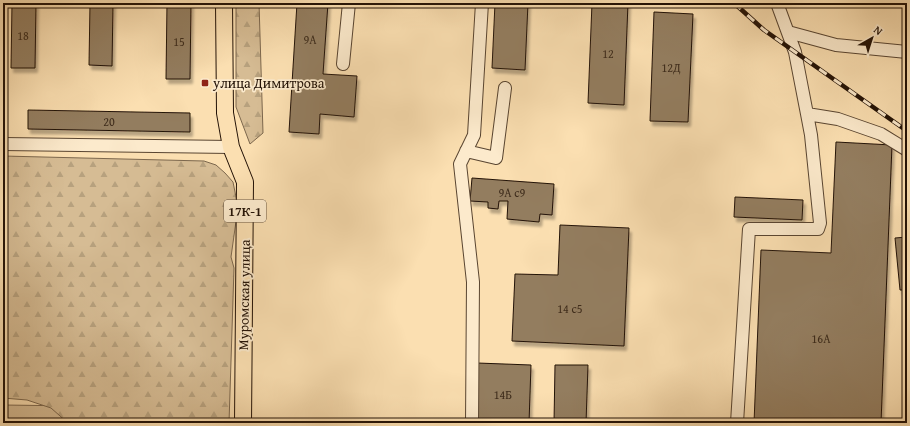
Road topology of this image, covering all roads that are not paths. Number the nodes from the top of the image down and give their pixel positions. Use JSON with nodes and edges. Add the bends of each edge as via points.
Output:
{"nodes":[{"id":1,"x":224,"y":3,"type":"edge"},
{"id":2,"x":349,"y":3,"type":"edge"},
{"id":3,"x":482,"y":3,"type":"edge"},
{"id":4,"x":777,"y":3,"type":"edge"},
{"id":5,"x":788,"y":32,"type":"junction"},
{"id":6,"x":907,"y":52,"type":"edge"},
{"id":7,"x":343,"y":64,"type":"dead end"},
{"id":8,"x":506,"y":88,"type":"dead end"},
{"id":9,"x":807,"y":114,"type":"junction"},
{"id":10,"x":3,"y":144,"type":"edge"},
{"id":11,"x":231,"y":147,"type":"junction"},
{"id":12,"x":907,"y":150,"type":"edge"},
{"id":13,"x":466,"y":151,"type":"junction"},
{"id":14,"x":243,"y":423,"type":"edge"},
{"id":15,"x":472,"y":423,"type":"edge"},
{"id":16,"x":737,"y":423,"type":"edge"}],
"edges":[{"from":1,"to":11,"type":"main road","name":"Муромская улица","number":"17К-1","via":[[225,113]]},
{"from":2,"to":7,"type":"street"},
{"from":3,"to":13,"type":"street","via":[[474,134]]},
{"from":4,"to":5,"type":"street"},
{"from":5,"to":6,"type":"street","via":[[836,45]]},
{"from":5,"to":9,"type":"street","via":[[795,52]]},
{"from":8,"to":13,"type":"street","via":[[496,158]]},
{"from":9,"to":12,"type":"street","via":[[838,119],[881,134]]},
{"from":9,"to":16,"type":"street","via":[[820,223],[818,230],[749,229]]},
{"from":10,"to":11,"type":"street"},
{"from":11,"to":14,"type":"main road","name":"Муромская улица","number":"17К-1","via":[[245,182]]},
{"from":13,"to":15,"type":"street","via":[[460,164],[473,282]]}]}
